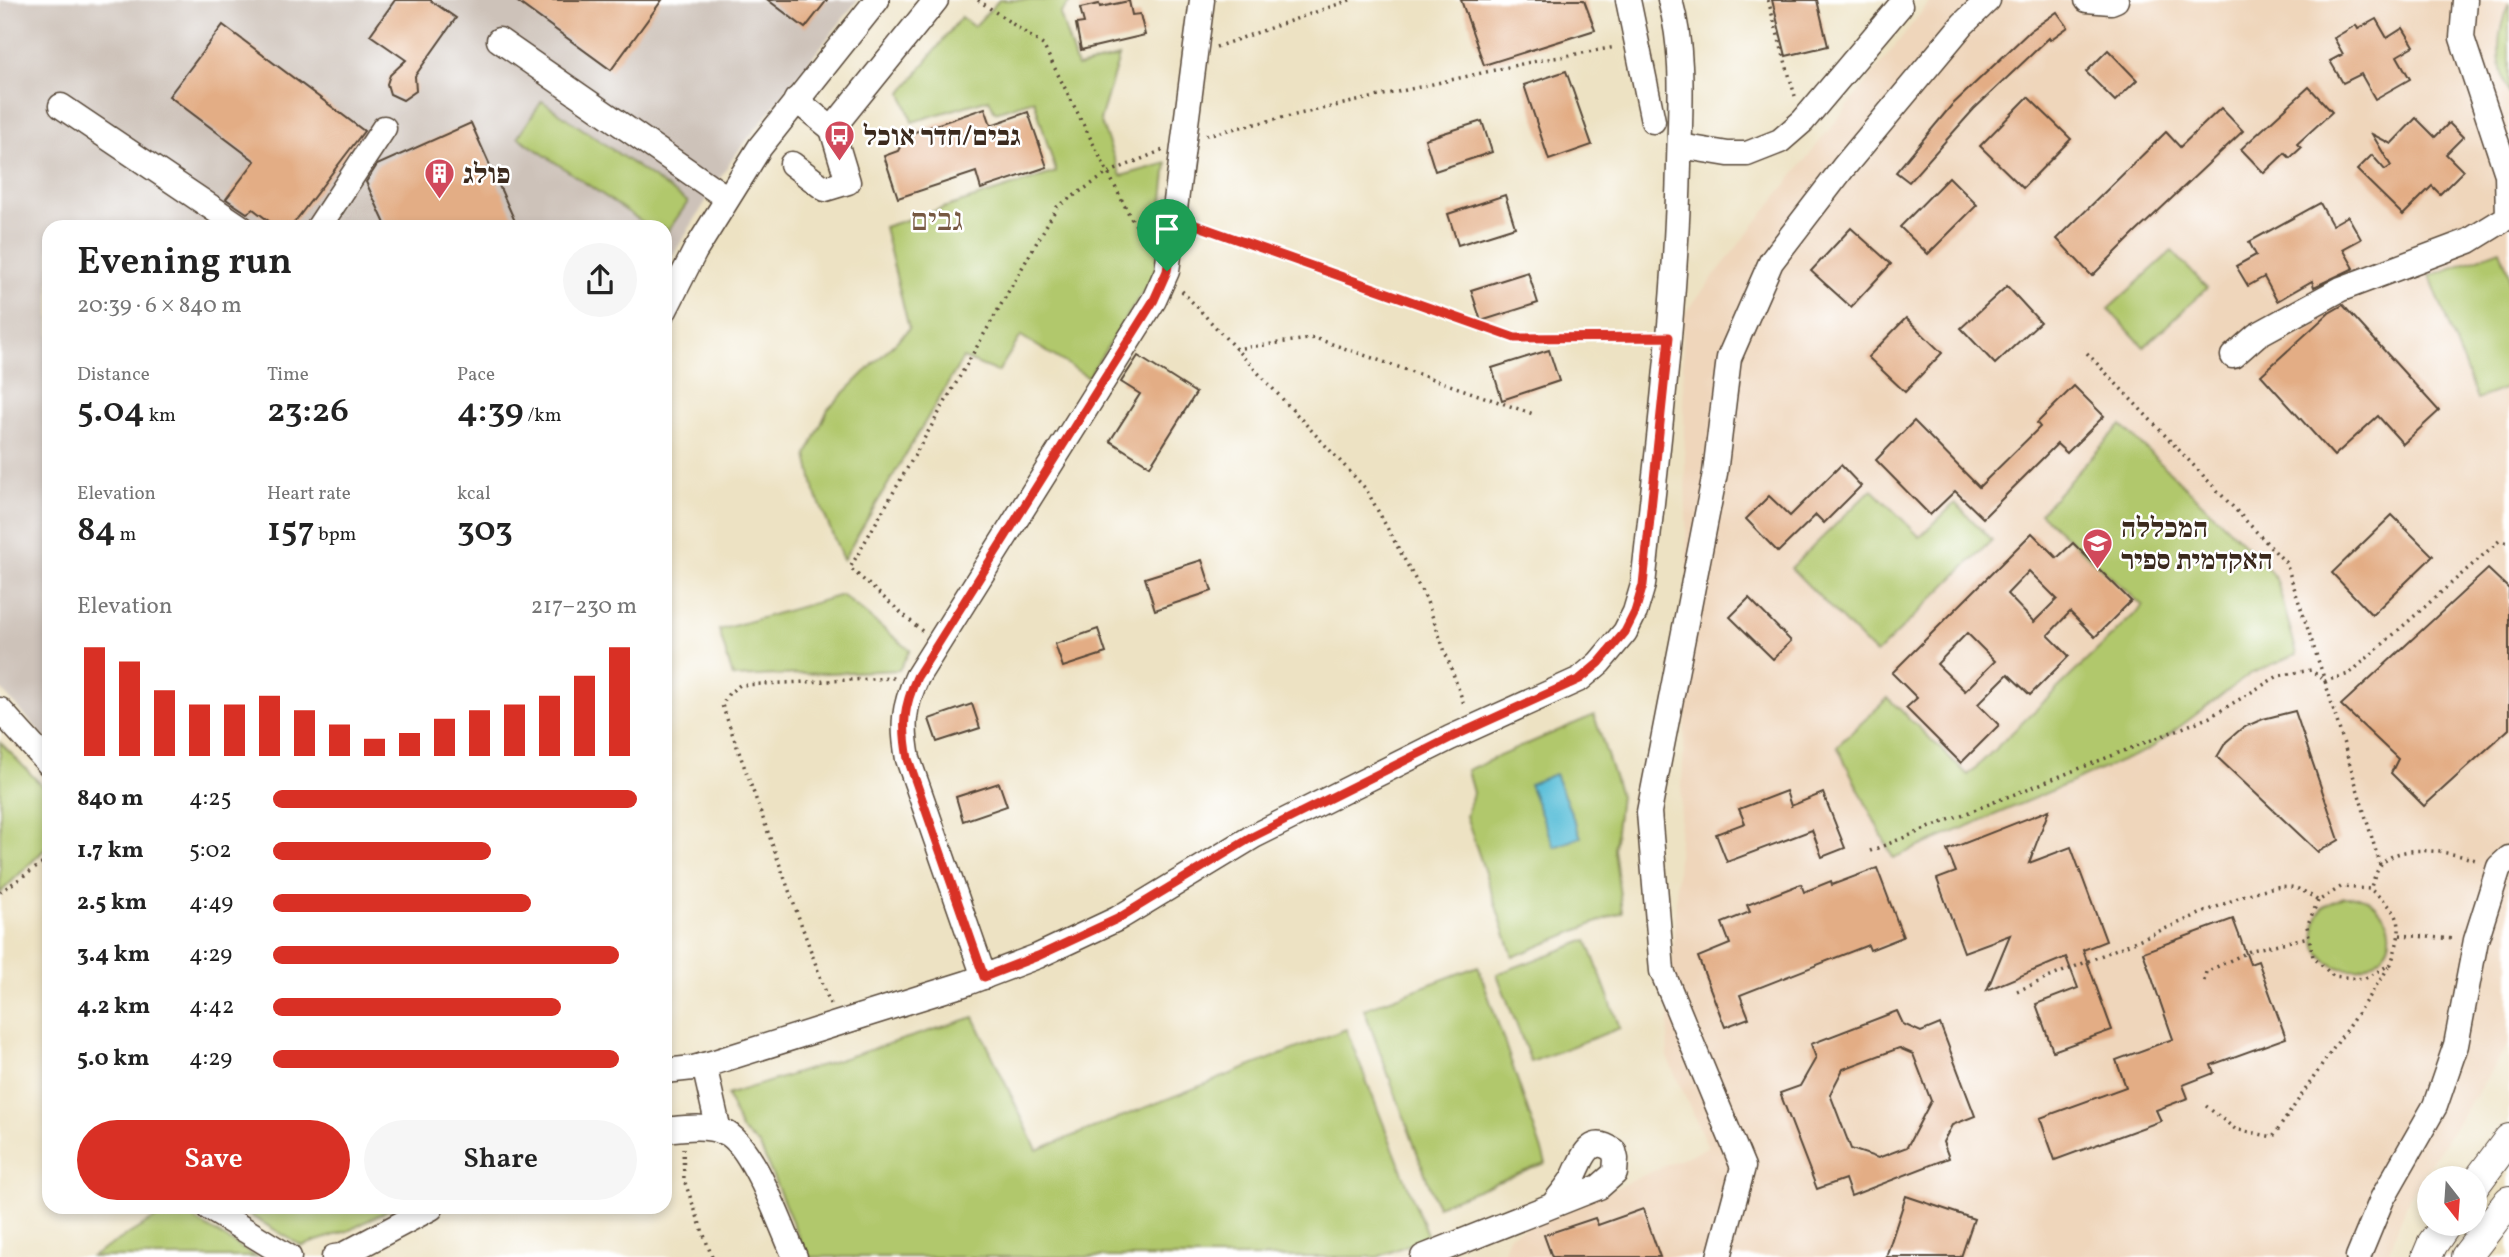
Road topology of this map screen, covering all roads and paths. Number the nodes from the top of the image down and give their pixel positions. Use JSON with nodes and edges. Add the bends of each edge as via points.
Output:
{"nodes":[{"id":1,"x":877,"y":0,"type":"edge"},
{"id":2,"x":936,"y":0,"type":"edge"},
{"id":3,"x":978,"y":0,"type":"edge"},
{"id":4,"x":1202,"y":0,"type":"edge"},
{"id":5,"x":1350,"y":0,"type":"edge"},
{"id":6,"x":1628,"y":0,"type":"edge"},
{"id":7,"x":1670,"y":0,"type":"edge"},
{"id":8,"x":1768,"y":0,"type":"edge"},
{"id":9,"x":1988,"y":0,"type":"edge"},
{"id":10,"x":2087,"y":0,"type":"edge"},
{"id":11,"x":2116,"y":0,"type":"edge"},
{"id":12,"x":2465,"y":0,"type":"edge"},
{"id":13,"x":1900,"y":6,"type":"dead end"},
{"id":14,"x":499,"y":40,"type":"dead end"},
{"id":15,"x":1196,"y":54,"type":"junction"},
{"id":16,"x":796,"y":100,"type":"junction"},
{"id":17,"x":61,"y":106,"type":"dead end"},
{"id":18,"x":1653,"y":121,"type":"dead end"},
{"id":19,"x":1803,"y":121,"type":"junction"},
{"id":20,"x":384,"y":128,"type":"dead end"},
{"id":21,"x":832,"y":129,"type":"junction"},
{"id":22,"x":1680,"y":146,"type":"junction"},
{"id":23,"x":792,"y":164,"type":"dead end"},
{"id":24,"x":727,"y":198,"type":"junction"},
{"id":25,"x":1176,"y":218,"type":"junction"},
{"id":26,"x":230,"y":220,"type":"edge"},
{"id":27,"x":323,"y":220,"type":"edge"},
{"id":28,"x":1167,"y":271,"type":"junction"},
{"id":29,"x":672,"y":296,"type":"edge"},
{"id":30,"x":1669,"y":337,"type":"junction"},
{"id":31,"x":1235,"y":349,"type":"junction"},
{"id":32,"x":2087,"y":353,"type":"dead end"},
{"id":33,"x":2233,"y":356,"type":"dead end"},
{"id":34,"x":1536,"y":415,"type":"dead end"},
{"id":35,"x":2509,"y":543,"type":"edge"},
{"id":36,"x":917,"y":677,"type":"junction"},
{"id":37,"x":2325,"y":681,"type":"junction"},
{"id":38,"x":0,"y":710,"type":"edge"},
{"id":39,"x":1472,"y":728,"type":"junction"},
{"id":40,"x":42,"y":756,"type":"edge"},
{"id":41,"x":1870,"y":851,"type":"dead end"},
{"id":42,"x":2504,"y":862,"type":"edge"},
{"id":43,"x":42,"y":864,"type":"edge"},
{"id":44,"x":2379,"y":865,"type":"junction"},
{"id":45,"x":2370,"y":888,"type":"junction"},
{"id":46,"x":0,"y":892,"type":"edge"},
{"id":47,"x":2318,"y":901,"type":"junction"},
{"id":48,"x":2400,"y":935,"type":"junction"},
{"id":49,"x":2309,"y":937,"type":"junction"},
{"id":50,"x":2476,"y":940,"type":"junction"},
{"id":51,"x":2391,"y":964,"type":"junction"},
{"id":52,"x":984,"y":977,"type":"junction"},
{"id":53,"x":2204,"y":981,"type":"dead end"},
{"id":54,"x":2017,"y":991,"type":"dead end"},
{"id":55,"x":837,"y":1024,"type":"junction"},
{"id":56,"x":705,"y":1065,"type":"junction"},
{"id":57,"x":672,"y":1070,"type":"edge"},
{"id":58,"x":2206,"y":1106,"type":"dead end"},
{"id":59,"x":674,"y":1129,"type":"edge"},
{"id":60,"x":719,"y":1131,"type":"junction"},
{"id":61,"x":2509,"y":1139,"type":"edge"},
{"id":62,"x":2487,"y":1169,"type":"edge"},
{"id":63,"x":2509,"y":1201,"type":"edge"},
{"id":64,"x":1553,"y":1205,"type":"dead end"},
{"id":65,"x":219,"y":1214,"type":"edge"},
{"id":66,"x":420,"y":1214,"type":"edge"},
{"id":67,"x":2438,"y":1236,"type":"edge"},
{"id":68,"x":289,"y":1257,"type":"edge"},
{"id":69,"x":334,"y":1257,"type":"edge"},
{"id":70,"x":712,"y":1257,"type":"edge"},
{"id":71,"x":795,"y":1257,"type":"edge"},
{"id":72,"x":1423,"y":1257,"type":"edge"},
{"id":73,"x":1718,"y":1257,"type":"edge"},
{"id":74,"x":2358,"y":1257,"type":"edge"},
{"id":75,"x":2427,"y":1257,"type":"edge"},
{"id":76,"x":2466,"y":1257,"type":"edge"}],
"edges":[{"from":1,"to":16,"type":"street"},
{"from":2,"to":21,"type":"street"},
{"from":3,"to":28,"type":"path","via":[[1043,45],[1131,218]]},
{"from":4,"to":15,"type":"street"},
{"from":5,"to":15,"type":"path"},
{"from":6,"to":18,"type":"street"},
{"from":7,"to":22,"type":"street","via":[[1679,46]]},
{"from":8,"to":19,"type":"path"},
{"from":9,"to":73,"type":"street","via":[[1843,169],[1771,262],[1729,358],[1715,473],[1649,812],[1662,971],[1743,1167]]},
{"from":10,"to":11,"type":"street"},
{"from":12,"to":33,"type":"street","via":[[2462,38],[2507,174],[2508,217],[2469,241],[2340,289],[2257,335]]},
{"from":13,"to":19,"type":"street"},
{"from":14,"to":24,"type":"street"},
{"from":15,"to":25,"type":"street"},
{"from":16,"to":21,"type":"street"},
{"from":16,"to":24,"type":"street"},
{"from":17,"to":26,"type":"street"},
{"from":19,"to":22,"type":"street","via":[[1780,141],[1747,154]]},
{"from":20,"to":27,"type":"street"},
{"from":21,"to":23,"type":"street","via":[[848,182],[825,190]]},
{"from":22,"to":30,"type":"street"},
{"from":24,"to":29,"type":"street"},
{"from":25,"to":28,"type":"street"},
{"from":25,"to":30,"type":"path","via":[[1515,338]]},
{"from":28,"to":31,"type":"path"},
{"from":28,"to":36,"type":"street","via":[[1154,300]]},
{"from":30,"to":39,"type":"street","via":[[1643,585],[1625,632],[1580,679]]},
{"from":31,"to":34,"type":"path","via":[[1315,338]]},
{"from":31,"to":39,"type":"path","via":[[1366,489],[1426,599]]},
{"from":32,"to":37,"type":"path","via":[[2286,563]]},
{"from":35,"to":37,"type":"path","via":[[2499,541],[2349,674]]},
{"from":36,"to":52,"type":"street","via":[[906,701],[903,730],[908,759]]},
{"from":36,"to":55,"type":"path","via":[[740,685],[722,705]]},
{"from":37,"to":41,"type":"path","via":[[2311,670],[2278,676],[2210,717]]},
{"from":37,"to":44,"type":"path"},
{"from":38,"to":40,"type":"street"},
{"from":39,"to":52,"type":"street","via":[[1254,836],[1117,919]]},
{"from":42,"to":44,"type":"path","via":[[2424,850],[2401,852]]},
{"from":42,"to":50,"type":"street"},
{"from":43,"to":46,"type":"path"},
{"from":44,"to":45,"type":"path"},
{"from":45,"to":47,"type":"path","via":[[2341,887]]},
{"from":45,"to":48,"type":"path","via":[[2394,908]]},
{"from":47,"to":49,"type":"path","via":[[2307,926]]},
{"from":47,"to":54,"type":"path","via":[[2301,888],[2274,886]]},
{"from":48,"to":50,"type":"path"},
{"from":48,"to":51,"type":"path"},
{"from":49,"to":51,"type":"path","via":[[2312,957],[2333,976],[2364,979]]},
{"from":49,"to":53,"type":"path","via":[[2252,950],[2206,972]]},
{"from":50,"to":74,"type":"street","via":[[2456,1045],[2435,1106],[2382,1199]]},
{"from":51,"to":58,"type":"path","via":[[2273,1137],[2235,1129]]},
{"from":52,"to":55,"type":"street"},
{"from":55,"to":56,"type":"street"},
{"from":56,"to":57,"type":"street"},
{"from":56,"to":60,"type":"street"},
{"from":59,"to":60,"type":"street"},
{"from":59,"to":70,"type":"path","via":[[684,1180]]},
{"from":60,"to":71,"type":"street","via":[[738,1142],[751,1158]]},
{"from":61,"to":62,"type":"main road"},
{"from":63,"to":76,"type":"main road"},
{"from":64,"to":72,"type":"street"},
{"from":65,"to":68,"type":"street"},
{"from":66,"to":69,"type":"street"},
{"from":67,"to":75,"type":"main road"}]}
